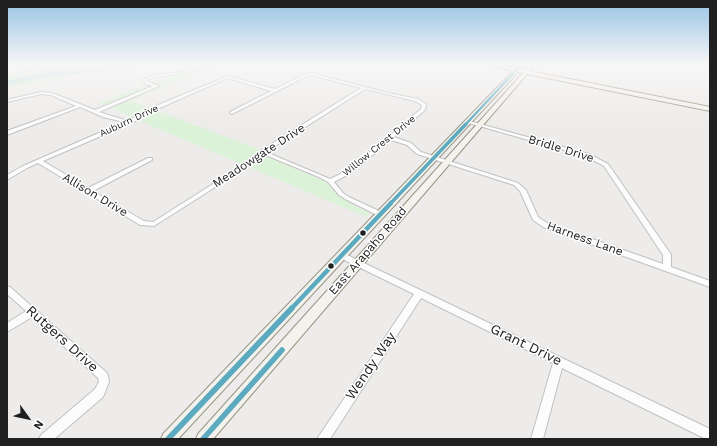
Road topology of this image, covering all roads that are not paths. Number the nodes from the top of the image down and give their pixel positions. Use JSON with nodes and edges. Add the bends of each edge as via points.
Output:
{"nodes":[{"id":1,"x":154,"y":85,"type":"edge"},
{"id":2,"x":210,"y":85,"type":"edge"},
{"id":3,"x":255,"y":85,"type":"edge"},
{"id":4,"x":288,"y":85,"type":"edge"},
{"id":5,"x":352,"y":85,"type":"edge"},
{"id":6,"x":502,"y":85,"type":"edge"},
{"id":7,"x":515,"y":85,"type":"edge"},
{"id":8,"x":604,"y":85,"type":"edge"},
{"id":9,"x":610,"y":85,"type":"edge"},
{"id":10,"x":364,"y":88,"type":"junction"},
{"id":11,"x":276,"y":91,"type":"junction"},
{"id":12,"x":7,"y":101,"type":"edge"},
{"id":13,"x":80,"y":106,"type":"junction"},
{"id":14,"x":710,"y":106,"type":"edge"},
{"id":15,"x":710,"y":109,"type":"edge"},
{"id":16,"x":95,"y":112,"type":"junction"},
{"id":17,"x":232,"y":113,"type":"dead end"},
{"id":18,"x":128,"y":122,"type":"junction"},
{"id":19,"x":467,"y":122,"type":"junction"},
{"id":20,"x":479,"y":125,"type":"junction"},
{"id":21,"x":7,"y":133,"type":"edge"},
{"id":22,"x":390,"y":138,"type":"junction"},
{"id":23,"x":262,"y":152,"type":"junction"},
{"id":24,"x":434,"y":157,"type":"junction"},
{"id":25,"x":150,"y":159,"type":"dead end"},
{"id":26,"x":38,"y":161,"type":"junction"},
{"id":27,"x":447,"y":161,"type":"junction"},
{"id":28,"x":7,"y":178,"type":"edge"},
{"id":29,"x":330,"y":181,"type":"junction"},
{"id":30,"x":88,"y":191,"type":"junction"},
{"id":31,"x":421,"y":191,"type":"junction"},
{"id":32,"x":400,"y":193,"type":"junction"},
{"id":33,"x":379,"y":214,"type":"junction"},
{"id":34,"x":154,"y":224,"type":"joint"},
{"id":35,"x":342,"y":255,"type":"junction"},
{"id":36,"x":358,"y":263,"type":"junction"},
{"id":37,"x":667,"y":269,"type":"junction"},
{"id":38,"x":710,"y":284,"type":"edge"},
{"id":39,"x":7,"y":289,"type":"edge"},
{"id":40,"x":419,"y":294,"type":"junction"},
{"id":41,"x":32,"y":312,"type":"junction"},
{"id":42,"x":7,"y":328,"type":"edge"},
{"id":43,"x":559,"y":361,"type":"junction"},
{"id":44,"x":710,"y":435,"type":"edge"},
{"id":45,"x":45,"y":439,"type":"edge"},
{"id":46,"x":168,"y":439,"type":"edge"},
{"id":47,"x":203,"y":439,"type":"edge"},
{"id":48,"x":323,"y":439,"type":"edge"},
{"id":49,"x":537,"y":439,"type":"edge"}],
"edges":[{"from":1,"to":16,"type":"street","via":[[158,86]]},
{"from":2,"to":18,"type":"street","name":"Auburn Drive"},
{"from":3,"to":11,"type":"street","name":"Auburn Drive"},
{"from":4,"to":11,"type":"street","name":"Willow Crest Drive"},
{"from":5,"to":10,"type":"street","name":"Willow Crest Drive"},
{"from":6,"to":19,"type":"main road","name":"East Arapaho Road"},
{"from":7,"to":20,"type":"main road","name":"East Arapaho Road"},
{"from":8,"to":15,"type":"main road"},
{"from":9,"to":14,"type":"main road"},
{"from":10,"to":22,"type":"street","name":"Willow Crest Drive","via":[[416,100],[424,105],[423,110]]},
{"from":10,"to":23,"type":"street","name":"Meadowgate Drive"},
{"from":11,"to":17,"type":"street"},
{"from":12,"to":13,"type":"street","via":[[41,93],[55,95]]},
{"from":13,"to":16,"type":"street"},
{"from":13,"to":21,"type":"street"},
{"from":16,"to":18,"type":"street"},
{"from":18,"to":26,"type":"street","name":"Auburn Drive"},
{"from":19,"to":20,"type":"street","name":"Bridle Drive"},
{"from":19,"to":24,"type":"main road","name":"East Arapaho Road"},
{"from":20,"to":27,"type":"main road","name":"East Arapaho Road"},
{"from":20,"to":37,"type":"street","name":"Bridle Drive","via":[[587,155],[606,165],[667,255]]},
{"from":22,"to":24,"type":"street","name":"Harness Lane","via":[[409,144],[419,152]]},
{"from":22,"to":29,"type":"street","name":"Willow Crest Drive","via":[[349,172]]},
{"from":23,"to":29,"type":"street"},
{"from":23,"to":34,"type":"street","name":"Meadowgate Drive","via":[[248,164]]},
{"from":24,"to":27,"type":"street","name":"Harness Lane"},
{"from":24,"to":32,"type":"main road","name":"East Arapaho Road"},
{"from":25,"to":30,"type":"street"},
{"from":26,"to":28,"type":"street","name":"Auburn Drive"},
{"from":26,"to":30,"type":"street","name":"Allison Drive"},
{"from":27,"to":31,"type":"main road","name":"East Arapaho Road"},
{"from":27,"to":37,"type":"street","name":"Harness Lane","via":[[516,184],[523,190],[535,218],[546,225]]},
{"from":29,"to":33,"type":"street","via":[[341,194]]},
{"from":30,"to":34,"type":"street","name":"Allison Drive","via":[[142,223]]},
{"from":31,"to":32,"type":"main road"},
{"from":31,"to":36,"type":"main road","name":"East Arapaho Road"},
{"from":32,"to":33,"type":"main road","name":"East Arapaho Road"},
{"from":33,"to":35,"type":"main road","name":"East Arapaho Road"},
{"from":35,"to":36,"type":"street","name":"Grant Drive"},
{"from":35,"to":46,"type":"main road","name":"East Arapaho Road"},
{"from":36,"to":40,"type":"street","name":"Grant Drive"},
{"from":36,"to":47,"type":"main road","name":"East Arapaho Road"},
{"from":37,"to":38,"type":"street","name":"Harness Lane"},
{"from":39,"to":41,"type":"street","name":"Rutgers Drive"},
{"from":40,"to":43,"type":"street","name":"Grant Drive"},
{"from":40,"to":48,"type":"street","name":"Wendy Way"},
{"from":41,"to":42,"type":"street"},
{"from":41,"to":45,"type":"street","name":"Rutgers Drive","via":[[103,376],[104,382],[99,393]]},
{"from":43,"to":44,"type":"street","name":"Grant Drive"},
{"from":43,"to":49,"type":"street"}]}
